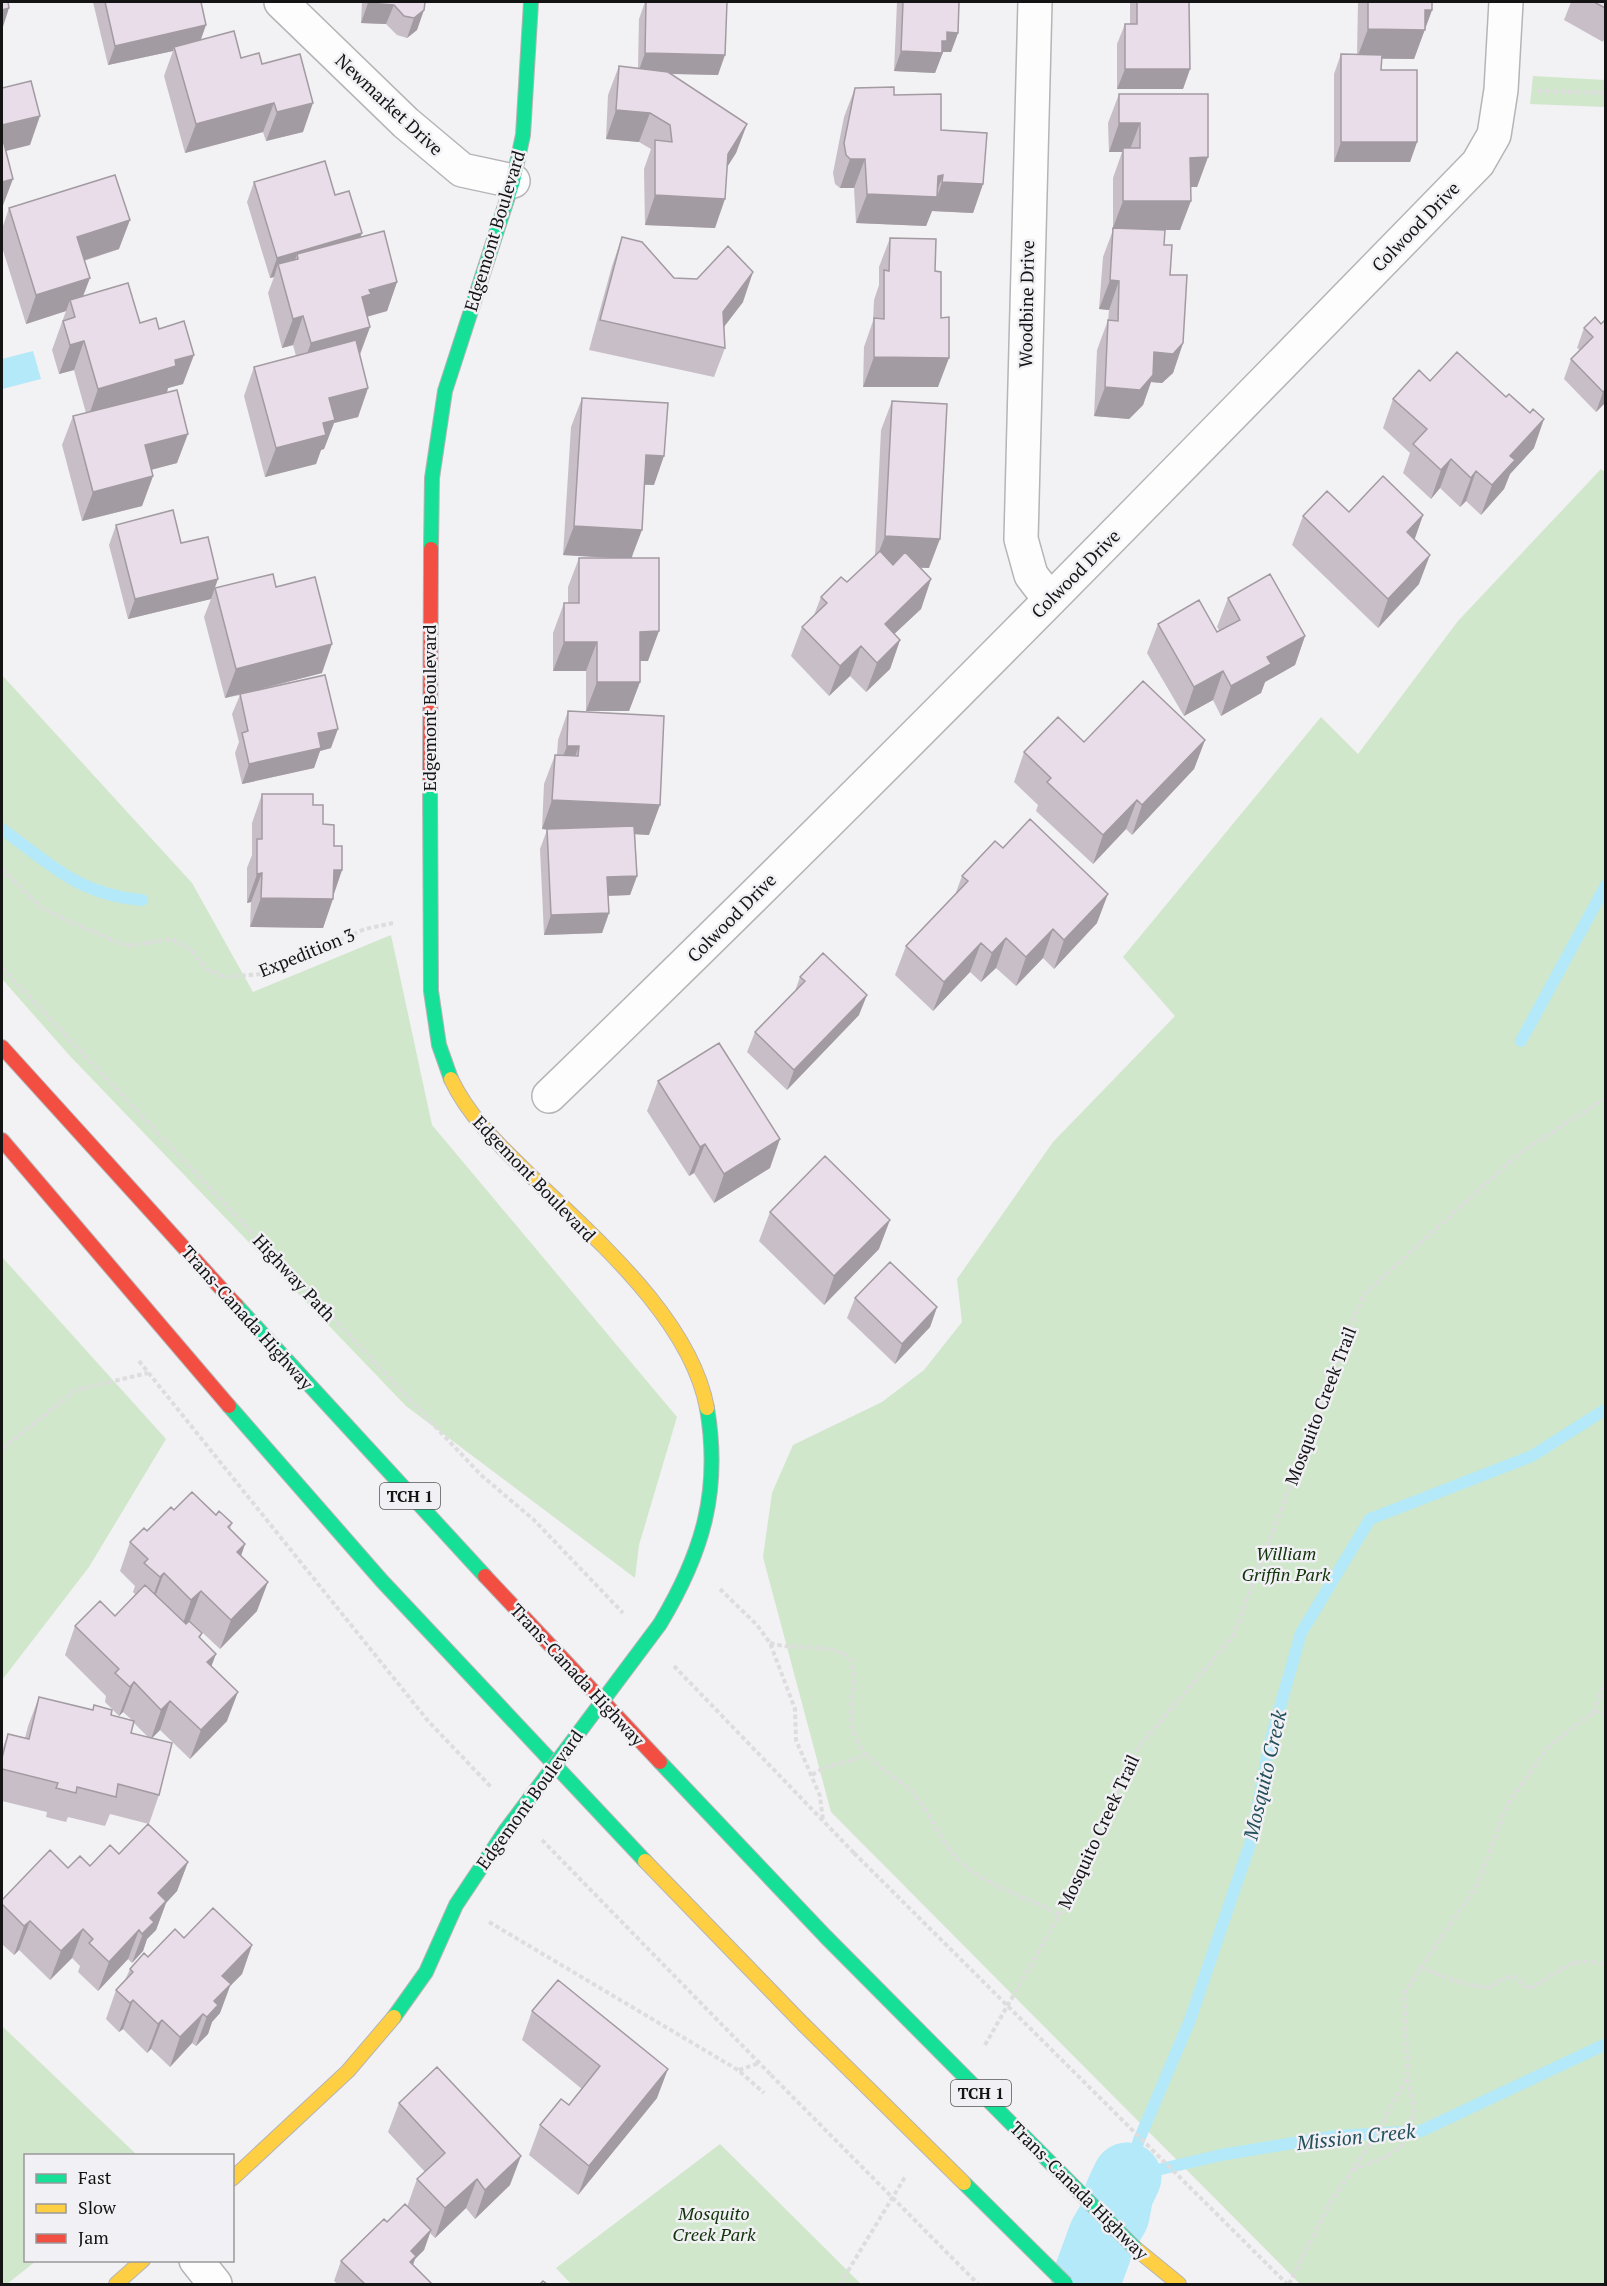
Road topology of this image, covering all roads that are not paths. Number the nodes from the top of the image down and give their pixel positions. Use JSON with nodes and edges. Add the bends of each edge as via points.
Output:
{"nodes":[{"id":1,"x":280,"y":2,"type":"edge"},
{"id":2,"x":531,"y":2,"type":"edge"},
{"id":3,"x":1035,"y":2,"type":"edge"},
{"id":4,"x":1506,"y":2,"type":"edge"},
{"id":5,"x":513,"y":181,"type":"junction"},
{"id":6,"x":1050,"y":600,"type":"junction"},
{"id":7,"x":2,"y":1047,"type":"edge"},
{"id":8,"x":549,"y":1096,"type":"dead end"},
{"id":9,"x":2,"y":1140,"type":"edge"},
{"id":10,"x":803,"y":2024,"type":"junction"},
{"id":11,"x":234,"y":2177,"type":"edge"},
{"id":12,"x":946,"y":2186,"type":"dead end"},
{"id":13,"x":1135,"y":2248,"type":"junction"},
{"id":14,"x":141,"y":2262,"type":"edge"},
{"id":15,"x":198,"y":2262,"type":"edge"},
{"id":16,"x":116,"y":2284,"type":"edge"},
{"id":17,"x":215,"y":2284,"type":"edge"},
{"id":18,"x":1065,"y":2284,"type":"edge"},
{"id":19,"x":1172,"y":2284,"type":"edge"},
{"id":20,"x":1179,"y":2284,"type":"edge"}],
"edges":[{"from":1,"to":5,"type":"street","name":"Newmarket Drive","via":[[406,123],[462,170]]},
{"from":2,"to":5,"type":"main road","name":"Edgemont Boulevard","via":[[523,135]]},
{"from":3,"to":6,"type":"street","name":"Woodbine Drive","via":[[1021,539],[1031,575]]},
{"from":4,"to":6,"type":"street","name":"Colwood Drive","via":[[1494,135],[1478,163]]},
{"from":5,"to":11,"type":"main road","name":"Edgemont Boulevard","bridge":true,"via":[[445,391],[432,478],[429,680],[435,1030],[449,1076],[474,1118],[645,1295],[674,1331],[693,1368],[711,1421],[714,1486],[697,1556],[682,1592],[506,1830],[456,1905],[426,1972],[389,2024],[348,2071]]},
{"from":6,"to":8,"type":"street","name":"Colwood Drive","via":[[736,916]]},
{"from":7,"to":13,"type":"main road","name":"Trans-Canada Highway","number":"TCH 1","bridge":true,"via":[[422,1509],[826,1937]]},
{"from":9,"to":10,"type":"main road","via":[[212,1389],[382,1581]]},
{"from":10,"to":12,"type":"main road","bridge":true},
{"from":10,"to":18,"type":"main road","bridge":true},
{"from":13,"to":19,"type":"main road","name":"Trans-Canada Highway","number":"TCH 1"},
{"from":13,"to":20,"type":"main road"},
{"from":14,"to":16,"type":"main road"},
{"from":15,"to":17,"type":"street"}]}
